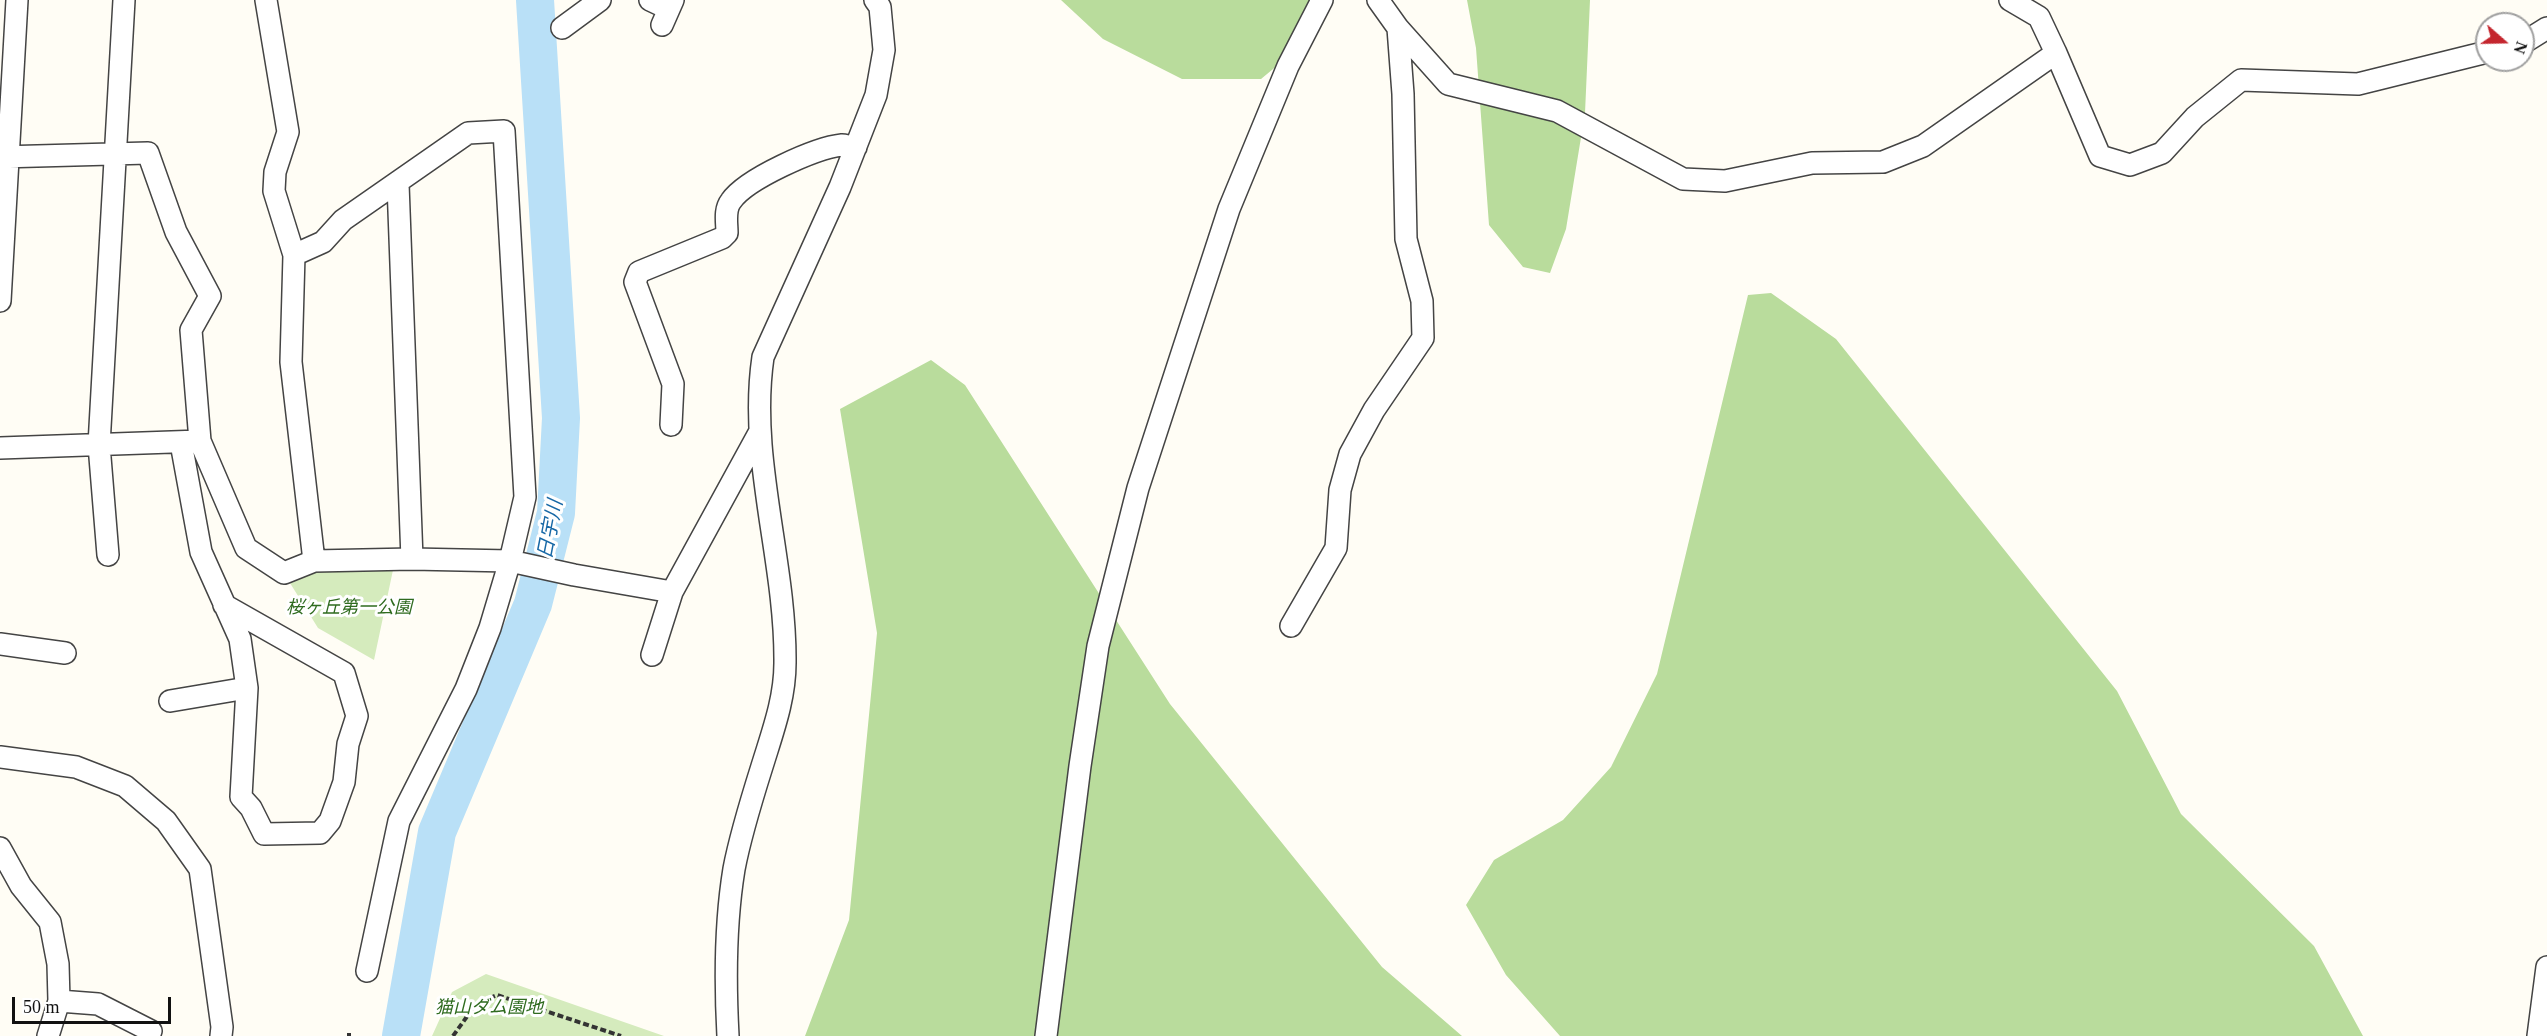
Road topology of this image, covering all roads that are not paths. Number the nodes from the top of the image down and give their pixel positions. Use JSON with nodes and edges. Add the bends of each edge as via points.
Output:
{"nodes":[{"id":1,"x":16,"y":0,"type":"edge"},
{"id":2,"x":124,"y":0,"type":"edge"},
{"id":3,"x":266,"y":0,"type":"edge"},
{"id":4,"x":600,"y":0,"type":"edge"},
{"id":5,"x":650,"y":0,"type":"edge"},
{"id":6,"x":875,"y":0,"type":"edge"},
{"id":7,"x":1322,"y":0,"type":"edge"},
{"id":8,"x":1378,"y":0,"type":"edge"},
{"id":9,"x":2010,"y":0,"type":"edge"},
{"id":10,"x":668,"y":11,"type":"edge"},
{"id":11,"x":562,"y":28,"type":"dead end"},
{"id":12,"x":1398,"y":28,"type":"junction"},
{"id":13,"x":2056,"y":53,"type":"junction"},
{"id":14,"x":2475,"y":55,"type":"edge"},
{"id":15,"x":855,"y":147,"type":"junction"},
{"id":16,"x":114,"y":153,"type":"junction"},
{"id":17,"x":4,"y":157,"type":"edge"},
{"id":18,"x":398,"y":183,"type":"junction"},
{"id":19,"x":294,"y":255,"type":"junction"},
{"id":20,"x":0,"y":301,"type":"edge"},
{"id":21,"x":671,"y":425,"type":"dead end"},
{"id":22,"x":759,"y":433,"type":"junction"},
{"id":23,"x":190,"y":442,"type":"junction"},
{"id":24,"x":99,"y":445,"type":"junction"},
{"id":25,"x":0,"y":447,"type":"edge"},
{"id":26,"x":108,"y":555,"type":"dead end"},
{"id":27,"x":412,"y":559,"type":"junction"},
{"id":28,"x":314,"y":561,"type":"junction"},
{"id":29,"x":510,"y":561,"type":"junction"},
{"id":30,"x":672,"y":592,"type":"junction"},
{"id":31,"x":224,"y":605,"type":"junction"},
{"id":32,"x":1291,"y":626,"type":"dead end"},
{"id":33,"x":0,"y":644,"type":"edge"},
{"id":34,"x":65,"y":653,"type":"dead end"},
{"id":35,"x":652,"y":655,"type":"dead end"},
{"id":36,"x":247,"y":688,"type":"junction"},
{"id":37,"x":170,"y":701,"type":"dead end"},
{"id":38,"x":0,"y":757,"type":"edge"},
{"id":39,"x":0,"y":848,"type":"edge"},
{"id":40,"x":2547,"y":967,"type":"edge"},
{"id":41,"x":367,"y":971,"type":"dead end"},
{"id":42,"x":59,"y":1001,"type":"junction"},
{"id":43,"x":151,"y":1030,"type":"dead end"},
{"id":44,"x":48,"y":1036,"type":"edge"},
{"id":45,"x":221,"y":1036,"type":"edge"},
{"id":46,"x":728,"y":1036,"type":"edge"},
{"id":47,"x":1046,"y":1036,"type":"edge"},
{"id":48,"x":2538,"y":1036,"type":"edge"}],
"edges":[{"from":1,"to":17,"type":"street"},
{"from":2,"to":16,"type":"street"},
{"from":3,"to":19,"type":"street","via":[[288,132],[275,172],[274,191]]},
{"from":4,"to":11,"type":"street"},
{"from":5,"to":10,"type":"street"},
{"from":6,"to":15,"type":"street","via":[[880,7],[884,50],[876,95]]},
{"from":7,"to":47,"type":"street","via":[[1288,66],[1229,209],[1138,488],[1098,646]]},
{"from":8,"to":12,"type":"street"},
{"from":9,"to":13,"type":"street","via":[[2039,17]]},
{"from":12,"to":13,"type":"street","via":[[1448,84],[1557,111],[1683,178],[1725,181],[1812,164],[1883,162],[1923,146]]},
{"from":12,"to":32,"type":"street","via":[[1406,239],[1422,301],[1423,338],[1374,410],[1350,454],[1340,490],[1336,548]]},
{"from":13,"to":14,"type":"street","via":[[2100,156],[2130,165],[2162,153],[2195,117],[2241,80],[2358,84]]},
{"from":15,"to":21,"type":"street","via":[[842,145],[819,152],[756,180],[731,200],[727,208],[727,233],[722,238],[639,272],[635,282],[673,384]]},
{"from":15,"to":22,"type":"street","via":[[763,357]]},
{"from":16,"to":17,"type":"street"},
{"from":16,"to":23,"type":"street","via":[[148,153],[176,232],[210,296],[191,330]]},
{"from":16,"to":24,"type":"street"},
{"from":17,"to":20,"type":"street"},
{"from":18,"to":19,"type":"street","via":[[343,220],[323,242]]},
{"from":18,"to":27,"type":"street"},
{"from":18,"to":29,"type":"street","via":[[468,133],[504,131],[525,497]]},
{"from":19,"to":28,"type":"street","via":[[291,362]]},
{"from":22,"to":30,"type":"street"},
{"from":22,"to":46,"type":"street","via":[[776,548],[785,664],[781,705],[734,869],[725,972]]},
{"from":23,"to":24,"type":"street"},
{"from":23,"to":28,"type":"street","via":[[246,548],[284,573]]},
{"from":23,"to":31,"type":"street","via":[[201,552]]},
{"from":24,"to":25,"type":"street"},
{"from":24,"to":26,"type":"street"},
{"from":27,"to":28,"type":"street"},
{"from":27,"to":29,"type":"street"},
{"from":29,"to":30,"type":"street"},
{"from":29,"to":41,"type":"street","via":[[490,628],[466,688],[399,821]]},
{"from":30,"to":35,"type":"street"},
{"from":31,"to":36,"type":"street","via":[[240,639]]},
{"from":31,"to":36,"type":"street","via":[[344,673],[357,716],[348,744],[344,782],[330,821],[320,833],[264,834],[260,821],[241,797]]},
{"from":33,"to":34,"type":"street"},
{"from":36,"to":37,"type":"street"},
{"from":38,"to":45,"type":"street","via":[[76,767],[125,786],[166,820],[200,869]]},
{"from":39,"to":42,"type":"street","via":[[21,886],[50,922],[58,964]]},
{"from":40,"to":48,"type":"street"},
{"from":42,"to":43,"type":"street","via":[[98,1004]]},
{"from":42,"to":44,"type":"street"}]}
